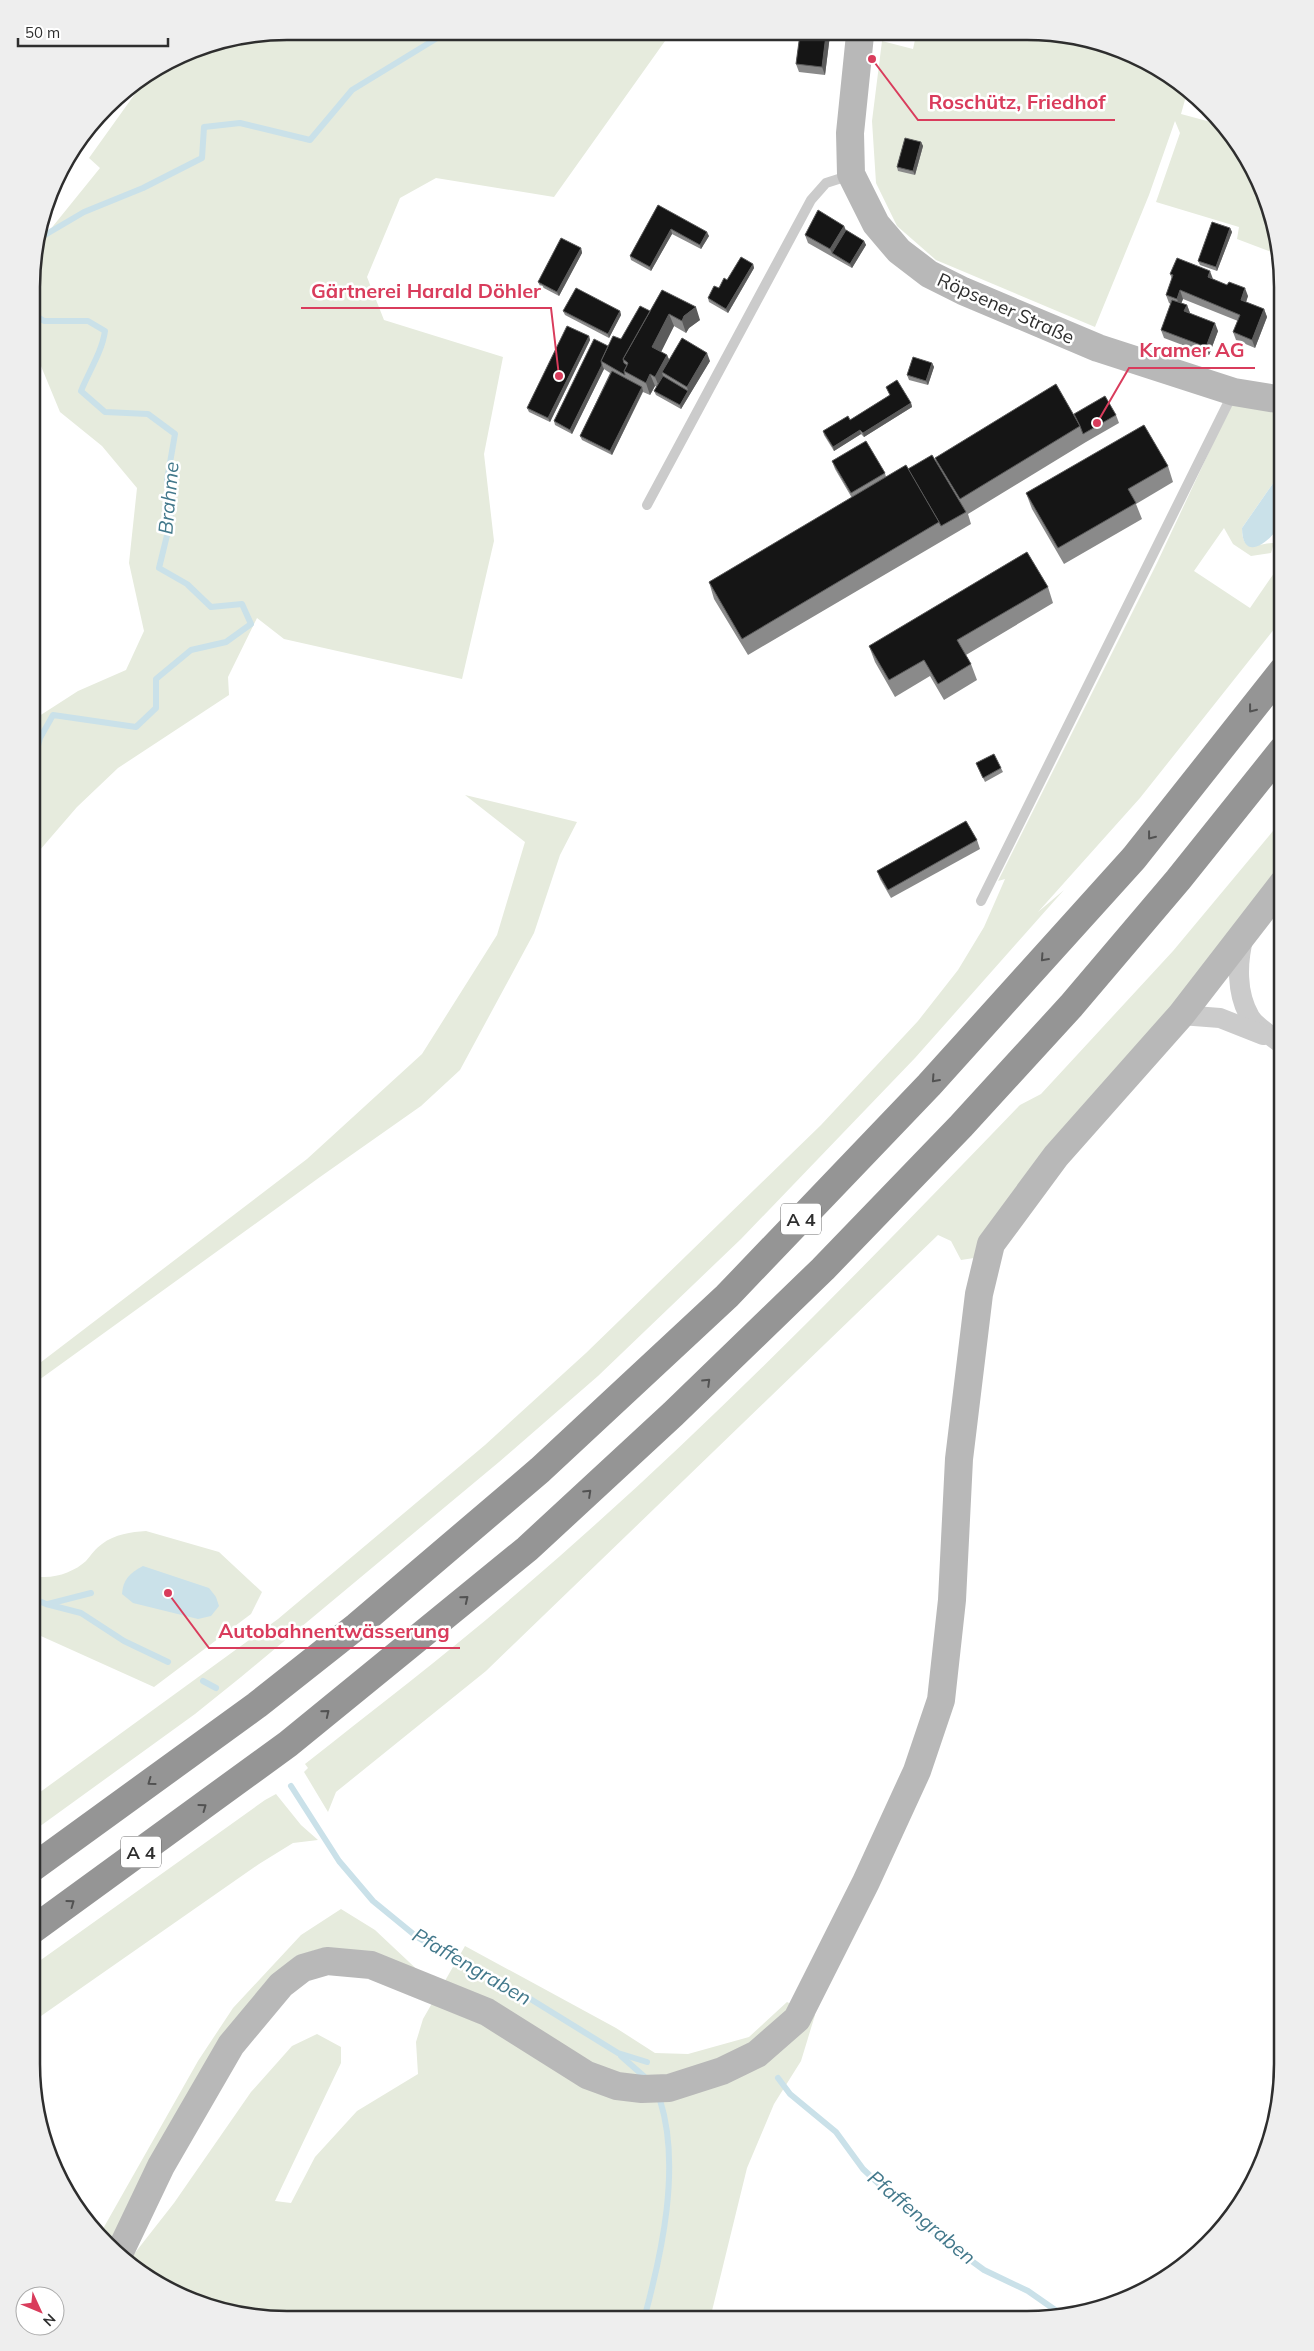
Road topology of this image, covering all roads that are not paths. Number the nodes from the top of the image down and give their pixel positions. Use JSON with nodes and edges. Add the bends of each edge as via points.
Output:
{"nodes":[{"id":1,"x":859,"y":40,"type":"edge"},
{"id":2,"x":852,"y":174,"type":"junction"},
{"id":3,"x":1234,"y":392,"type":"junction"},
{"id":4,"x":1274,"y":399,"type":"edge"},
{"id":5,"x":647,"y":505,"type":"dead end"},
{"id":6,"x":1274,"y":681,"type":"edge"},
{"id":7,"x":1274,"y":760,"type":"edge"},
{"id":8,"x":1274,"y":894,"type":"edge"},
{"id":9,"x":981,"y":901,"type":"dead end"},
{"id":10,"x":1245,"y":932,"type":"junction"},
{"id":11,"x":1181,"y":1015,"type":"junction"},
{"id":12,"x":1274,"y":1038,"type":"edge"},
{"id":13,"x":1274,"y":1041,"type":"edge"},
{"id":14,"x":40,"y":1863,"type":"edge"},
{"id":15,"x":40,"y":1925,"type":"edge"},
{"id":16,"x":122,"y":2248,"type":"edge"}],
"edges":[{"from":1,"to":2,"type":"street","name":"Röpsener Straße","via":[[850,133]]},
{"from":2,"to":3,"type":"street","name":"Röpsener Straße","via":[[876,224],[899,251],[930,274],[1098,348]]},
{"from":2,"to":5,"type":"lane","via":[[826,183],[811,200]]},
{"from":3,"to":4,"type":"street","name":"Röpsener Straße"},
{"from":3,"to":9,"type":"lane"},
{"from":6,"to":14,"type":"highway","number":"A 4","one_way":true,"via":[[1134,858],[929,1085],[727,1296],[540,1470],[357,1626],[258,1705]]},
{"from":15,"to":7,"type":"highway","number":"A 4","one_way":true,"via":[[288,1744],[527,1549],[673,1414],[823,1269],[1072,1006]]},
{"from":8,"to":10,"type":"street"},
{"from":10,"to":11,"type":"street"},
{"from":10,"to":12,"type":"street","via":[[1238,958],[1241,991],[1251,1018]]},
{"from":11,"to":13,"type":"street","via":[[1220,1018]]},
{"from":11,"to":16,"type":"street","via":[[1056,1156],[991,1244],[979,1294],[959,1459],[952,1600],[941,1700],[917,1771],[797,2019],[756,2054],[722,2071],[669,2088],[642,2089],[617,2086],[586,2075],[487,2012],[371,1965],[327,1961],[303,1968],[281,1985],[231,2045],[161,2166]]}]}
